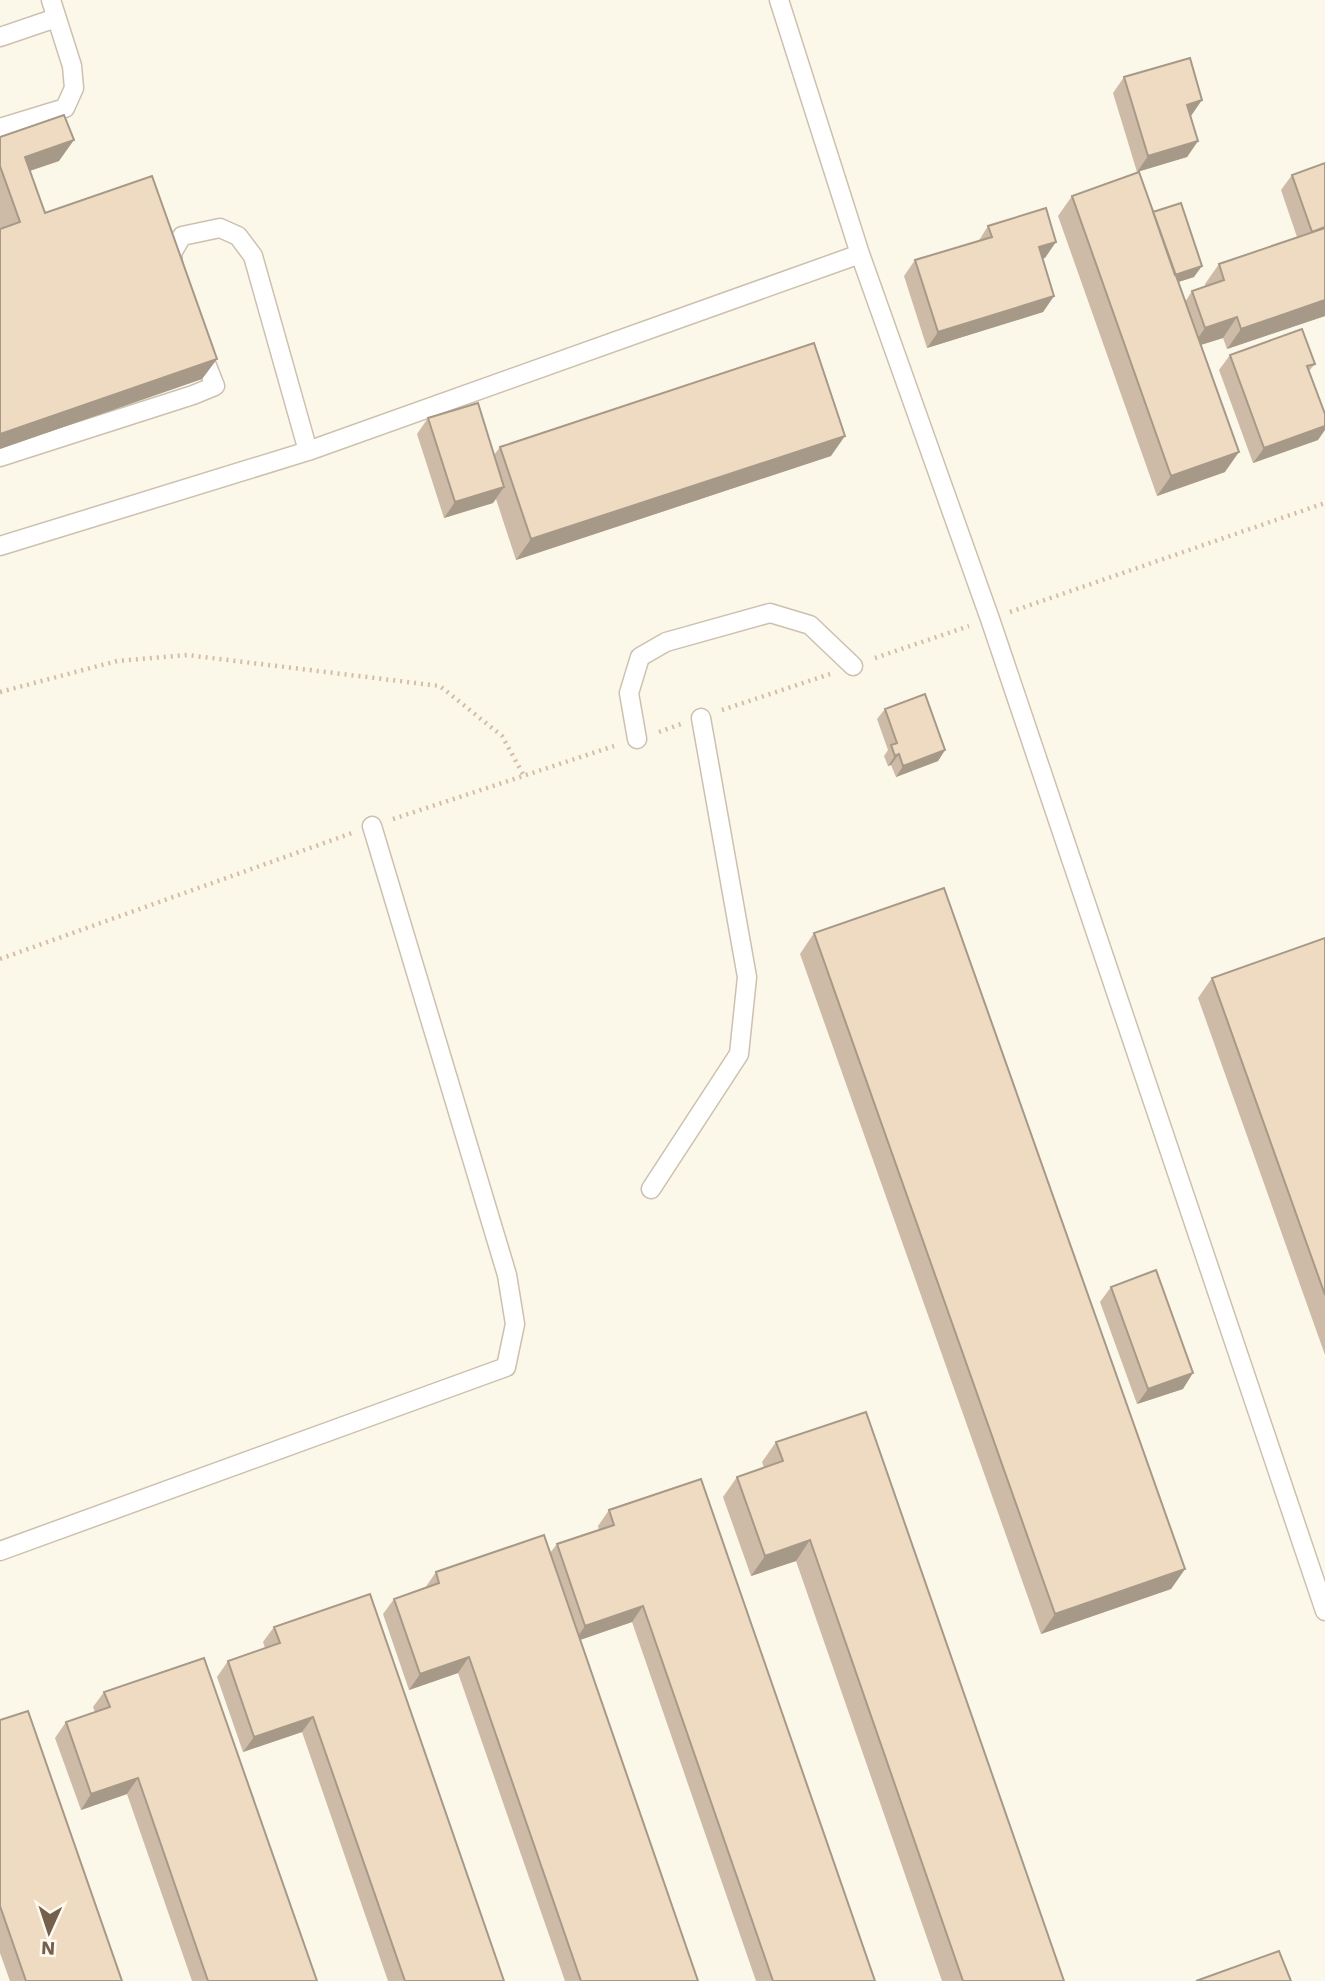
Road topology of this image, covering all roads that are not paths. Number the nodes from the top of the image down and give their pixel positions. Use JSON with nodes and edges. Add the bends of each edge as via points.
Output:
{"nodes":[{"id":1,"x":51,"y":0,"type":"edge"},
{"id":2,"x":779,"y":0,"type":"edge"},
{"id":3,"x":56,"y":18,"type":"junction"},
{"id":4,"x":0,"y":37,"type":"edge"},
{"id":5,"x":0,"y":128,"type":"edge"},
{"id":6,"x":860,"y":254,"type":"junction"},
{"id":7,"x":175,"y":281,"type":"edge"},
{"id":8,"x":192,"y":327,"type":"edge"},
{"id":9,"x":308,"y":451,"type":"junction"},
{"id":10,"x":0,"y":457,"type":"edge"},
{"id":11,"x":0,"y":546,"type":"edge"},
{"id":12,"x":853,"y":666,"type":"dead end"},
{"id":13,"x":701,"y":718,"type":"dead end"},
{"id":14,"x":636,"y":739,"type":"dead end"},
{"id":15,"x":372,"y":826,"type":"dead end"},
{"id":16,"x":651,"y":1189,"type":"dead end"},
{"id":17,"x":0,"y":1551,"type":"edge"},
{"id":18,"x":1325,"y":1611,"type":"edge"}],
"edges":[{"from":1,"to":3,"type":"lane"},
{"from":2,"to":6,"type":"lane"},
{"from":3,"to":4,"type":"lane"},
{"from":3,"to":5,"type":"lane","via":[[72,66],[74,88],[65,108]]},
{"from":6,"to":9,"type":"lane"},
{"from":6,"to":18,"type":"lane","via":[[990,619]]},
{"from":7,"to":9,"type":"lane","via":[[172,253],[182,236],[220,228],[238,236],[253,256]]},
{"from":8,"to":10,"type":"lane","via":[[215,386]]},
{"from":9,"to":11,"type":"lane"},
{"from":12,"to":14,"type":"lane","via":[[810,625],[770,613],[666,642],[640,657],[629,693]]},
{"from":13,"to":16,"type":"lane","via":[[747,977],[739,1054]]},
{"from":15,"to":17,"type":"lane","via":[[507,1275],[515,1324],[506,1367]]}]}
